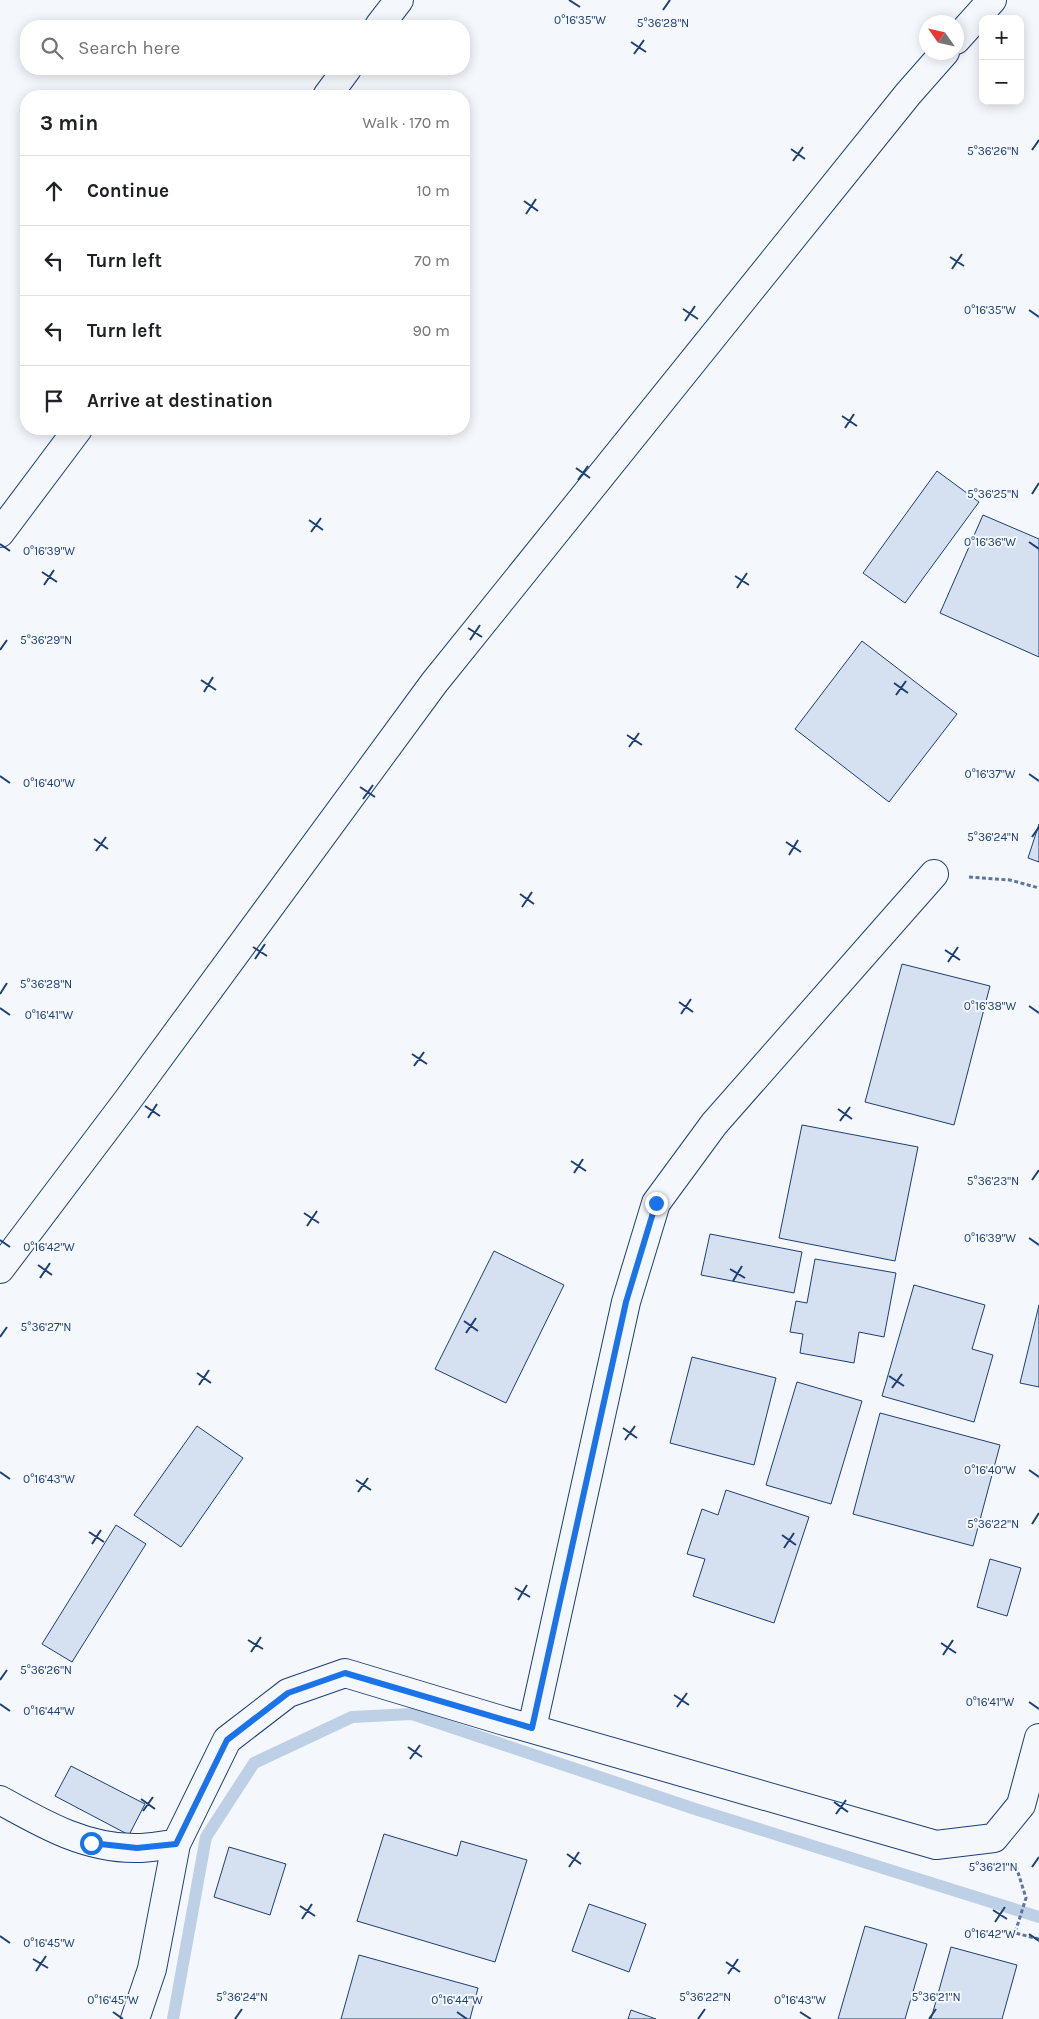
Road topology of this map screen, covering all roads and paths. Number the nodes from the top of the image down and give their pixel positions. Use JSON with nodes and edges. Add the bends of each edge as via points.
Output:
{"nodes":[{"id":1,"x":399,"y":0,"type":"edge"},
{"id":2,"x":992,"y":0,"type":"edge"},
{"id":3,"x":384,"y":20,"type":"edge"},
{"id":4,"x":964,"y":31,"type":"edge"},
{"id":5,"x":938,"y":60,"type":"edge"},
{"id":6,"x":343,"y":75,"type":"edge"},
{"id":7,"x":331,"y":90,"type":"edge"},
{"id":8,"x":74,"y":435,"type":"edge"},
{"id":9,"x":0,"y":533,"type":"edge"},
{"id":10,"x":934,"y":874,"type":"joint"},
{"id":11,"x":1039,"y":888,"type":"edge"},
{"id":12,"x":0,"y":1269,"type":"edge"},
{"id":13,"x":532,"y":1728,"type":"junction"},
{"id":14,"x":1039,"y":1738,"type":"edge"},
{"id":15,"x":0,"y":1800,"type":"edge"},
{"id":16,"x":176,"y":1844,"type":"junction"},
{"id":17,"x":1026,"y":1898,"type":"dead end"},
{"id":18,"x":1039,"y":1939,"type":"edge"},
{"id":19,"x":135,"y":2019,"type":"edge"}],
"edges":[{"from":1,"to":3,"type":"street"},
{"from":2,"to":4,"type":"street"},
{"from":5,"to":12,"type":"street","via":[[434,683]]},
{"from":6,"to":7,"type":"street"},
{"from":8,"to":9,"type":"street"},
{"from":10,"to":11,"type":"path","via":[[1010,880]]},
{"from":10,"to":13,"type":"street","via":[[714,1124],[656,1203],[626,1302]]},
{"from":13,"to":14,"type":"street","via":[[936,1845],[994,1838],[1020,1805]]},
{"from":13,"to":16,"type":"street","via":[[345,1673],[288,1693],[227,1740]]},
{"from":15,"to":16,"type":"street","via":[[49,1827],[91,1843],[137,1848]]},
{"from":16,"to":19,"type":"street","via":[[152,1969]]},
{"from":17,"to":18,"type":"path","via":[[1015,1933]]}]}
